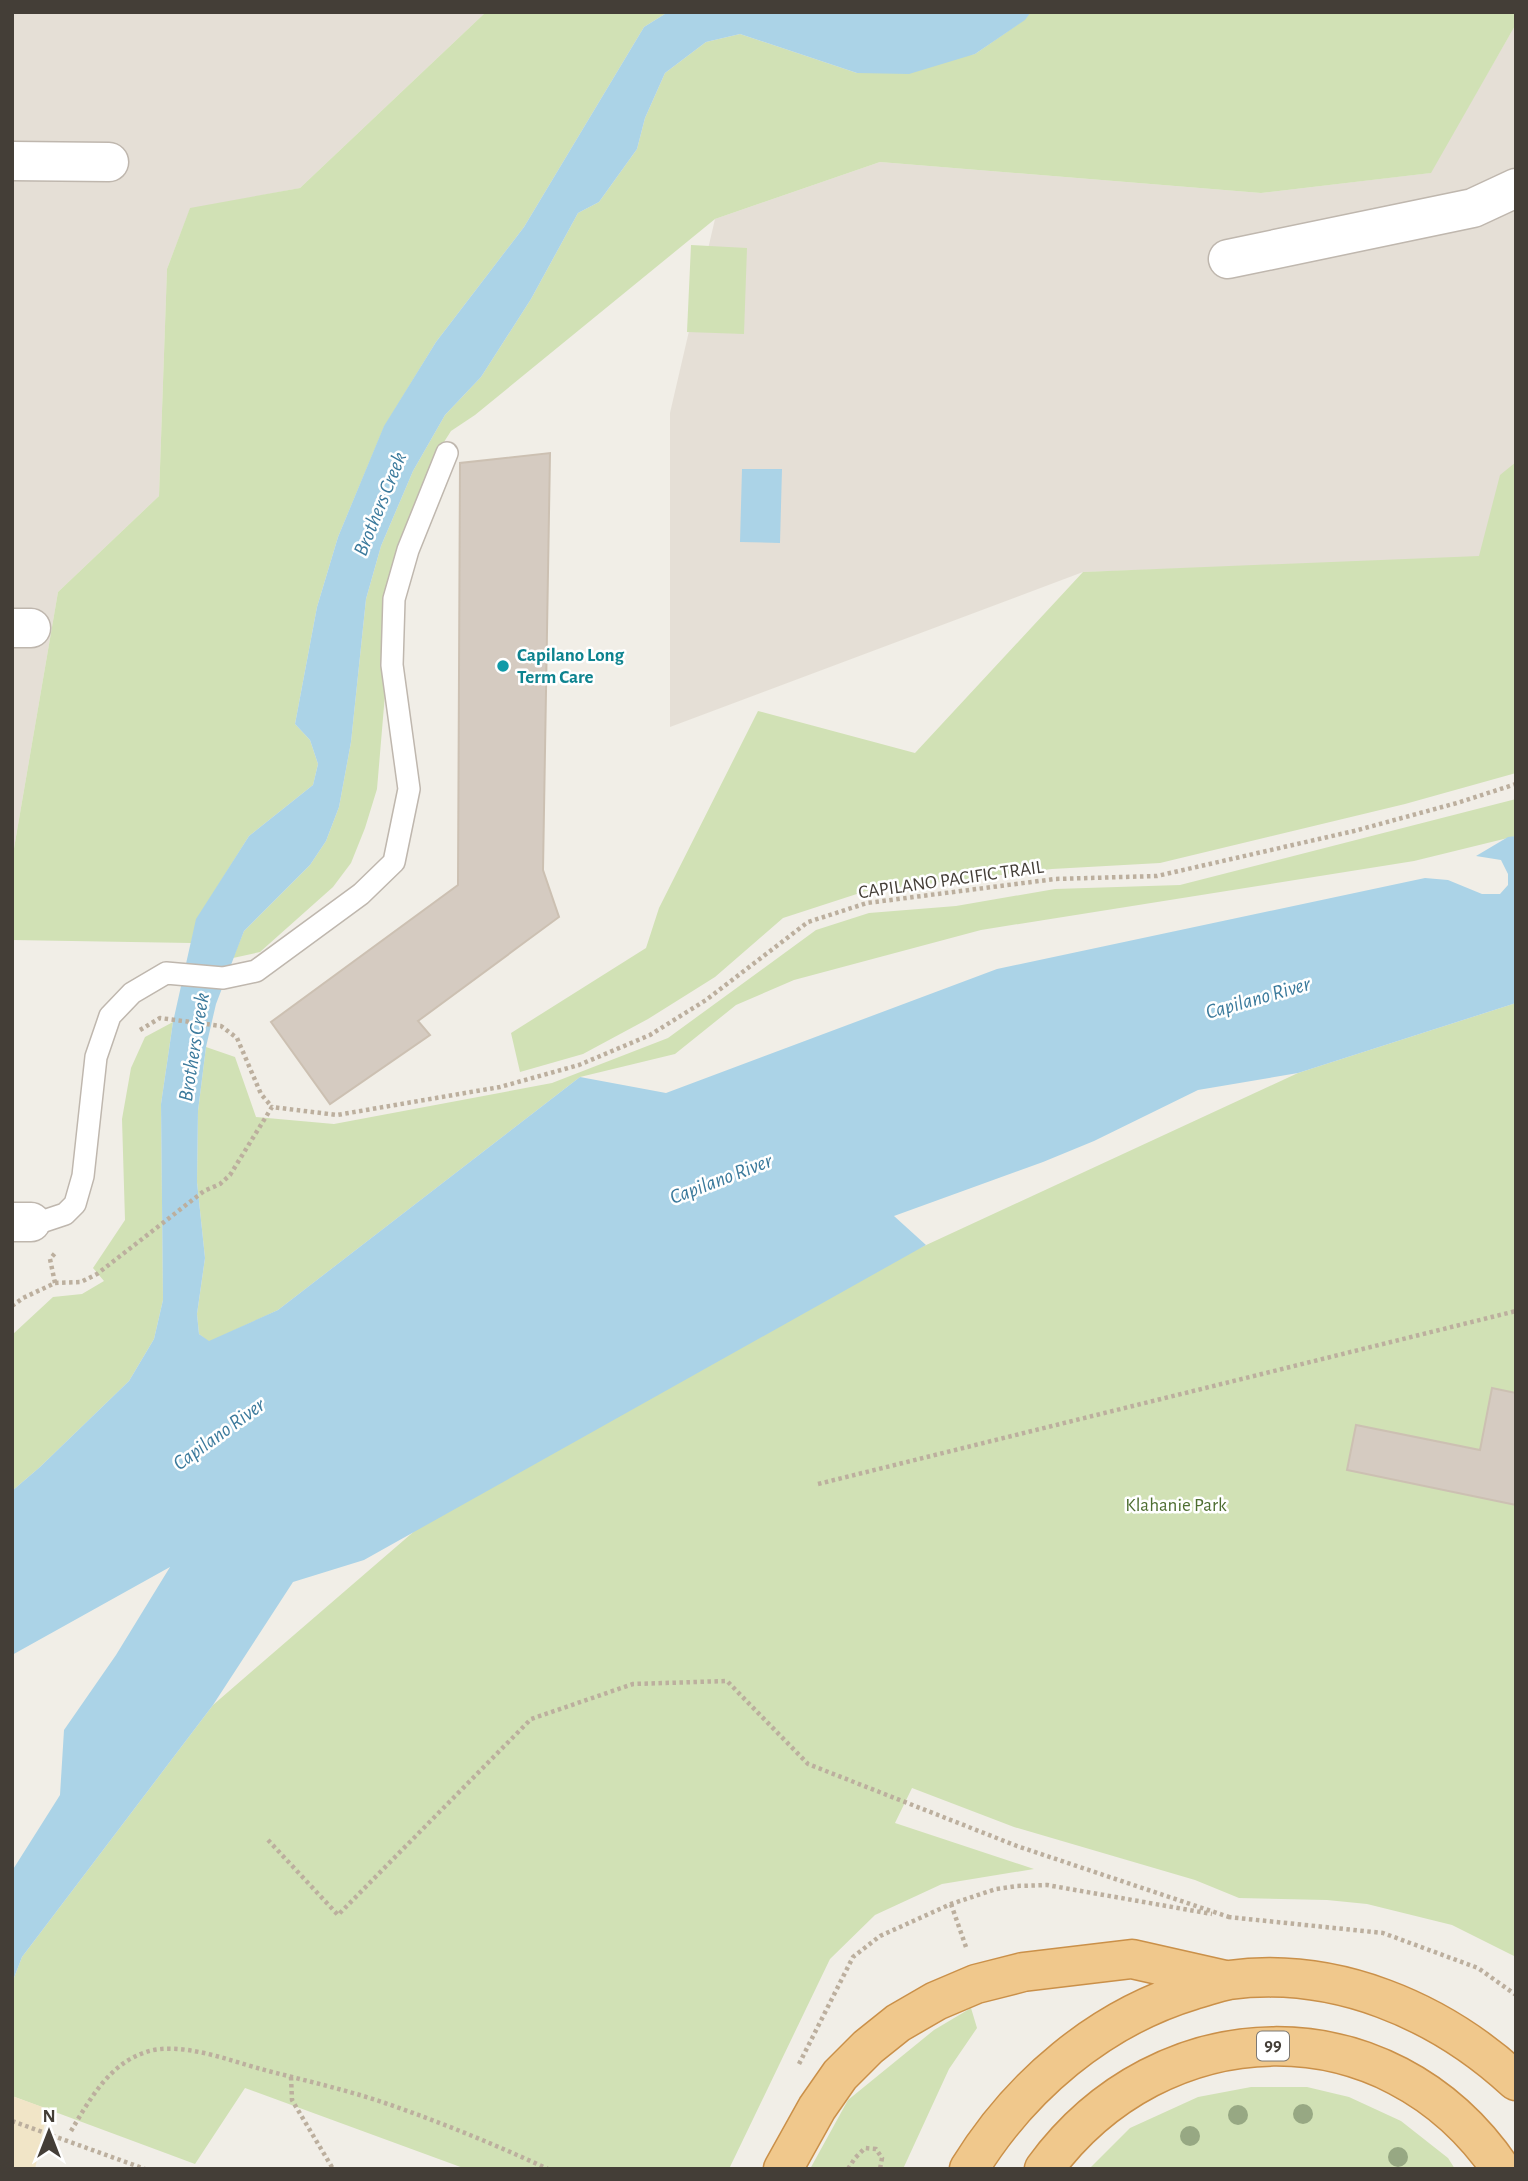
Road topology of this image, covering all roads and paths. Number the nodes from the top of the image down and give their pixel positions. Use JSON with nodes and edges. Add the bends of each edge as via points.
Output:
{"nodes":[{"id":1,"x":12,"y":161,"type":"edge"},
{"id":2,"x":109,"y":162,"type":"dead end"},
{"id":3,"x":1516,"y":188,"type":"edge"},
{"id":4,"x":1228,"y":259,"type":"dead end"},
{"id":5,"x":447,"y":453,"type":"dead end"},
{"id":6,"x":1516,"y":784,"type":"edge"},
{"id":7,"x":160,"y":1018,"type":"dead end"},
{"id":8,"x":272,"y":1107,"type":"junction"},
{"id":9,"x":22,"y":1222,"type":"edge"},
{"id":10,"x":12,"y":1306,"type":"edge"},
{"id":11,"x":1516,"y":1311,"type":"edge"},
{"id":12,"x":818,"y":1484,"type":"dead end"},
{"id":13,"x":268,"y":1840,"type":"dead end"},
{"id":14,"x":951,"y":1904,"type":"dead end"},
{"id":15,"x":1229,"y":1917,"type":"dead end"},
{"id":16,"x":963,"y":1938,"type":"dead end"},
{"id":17,"x":1227,"y":1980,"type":"junction"},
{"id":18,"x":291,"y":2077,"type":"junction"},
{"id":19,"x":1516,"y":2081,"type":"edge"},
{"id":20,"x":12,"y":2121,"type":"edge"},
{"id":21,"x":71,"y":2131,"type":"dead end"},
{"id":22,"x":145,"y":2169,"type":"edge"},
{"id":23,"x":333,"y":2169,"type":"edge"},
{"id":24,"x":548,"y":2169,"type":"edge"},
{"id":25,"x":783,"y":2169,"type":"edge"},
{"id":26,"x":848,"y":2169,"type":"edge"},
{"id":27,"x":880,"y":2169,"type":"edge"},
{"id":28,"x":969,"y":2169,"type":"edge"},
{"id":29,"x":1044,"y":2169,"type":"edge"},
{"id":30,"x":1501,"y":2169,"type":"edge"}],
"edges":[{"from":1,"to":2,"type":"street"},
{"from":3,"to":4,"type":"street","via":[[1473,208]]},
{"from":5,"to":9,"type":"lane","via":[[408,550],[394,599],[393,665],[409,789],[394,862],[361,894],[256,971],[221,978],[166,974],[132,993],[110,1016],[96,1058],[83,1176],[75,1204],[65,1214]]},
{"from":6,"to":8,"type":"path","name":"CAPILANO PACIFIC TRAIL","via":[[1354,831],[1157,876],[1055,879],[867,903],[808,922],[706,1000],[650,1035],[579,1065],[500,1087],[337,1115]]},
{"from":7,"to":8,"type":"path","via":[[221,1026],[237,1038],[261,1094]]},
{"from":8,"to":10,"type":"path","via":[[220,1184],[204,1191],[97,1275],[81,1282],[55,1283]]},
{"from":11,"to":12,"type":"path"},
{"from":13,"to":15,"type":"path","via":[[338,1915],[531,1719],[633,1684],[727,1681],[808,1764],[1017,1846]]},
{"from":14,"to":16,"type":"path"},
{"from":17,"to":19,"type":"highway","via":[[1301,1980],[1344,1985],[1384,1998],[1456,2033]]},
{"from":17,"to":25,"type":"highway","via":[[1132,1959],[1023,1972],[936,2001],[898,2023],[840,2075]]},
{"from":17,"to":28,"type":"highway","via":[[1139,2010],[1089,2040],[1005,2118]]},
{"from":18,"to":21,"type":"path","via":[[200,2052],[148,2051],[115,2068]]},
{"from":18,"to":23,"type":"path","via":[[292,2099]]},
{"from":18,"to":24,"type":"path","via":[[383,2102]]},
{"from":20,"to":22,"type":"path","bridge":true},
{"from":26,"to":27,"type":"path","via":[[864,2148],[876,2149],[882,2158]]},
{"from":29,"to":30,"type":"highway","number":"99","via":[[1125,2091],[1170,2067],[1216,2051],[1266,2045],[1317,2049],[1367,2061],[1411,2082],[1452,2111]]}]}
